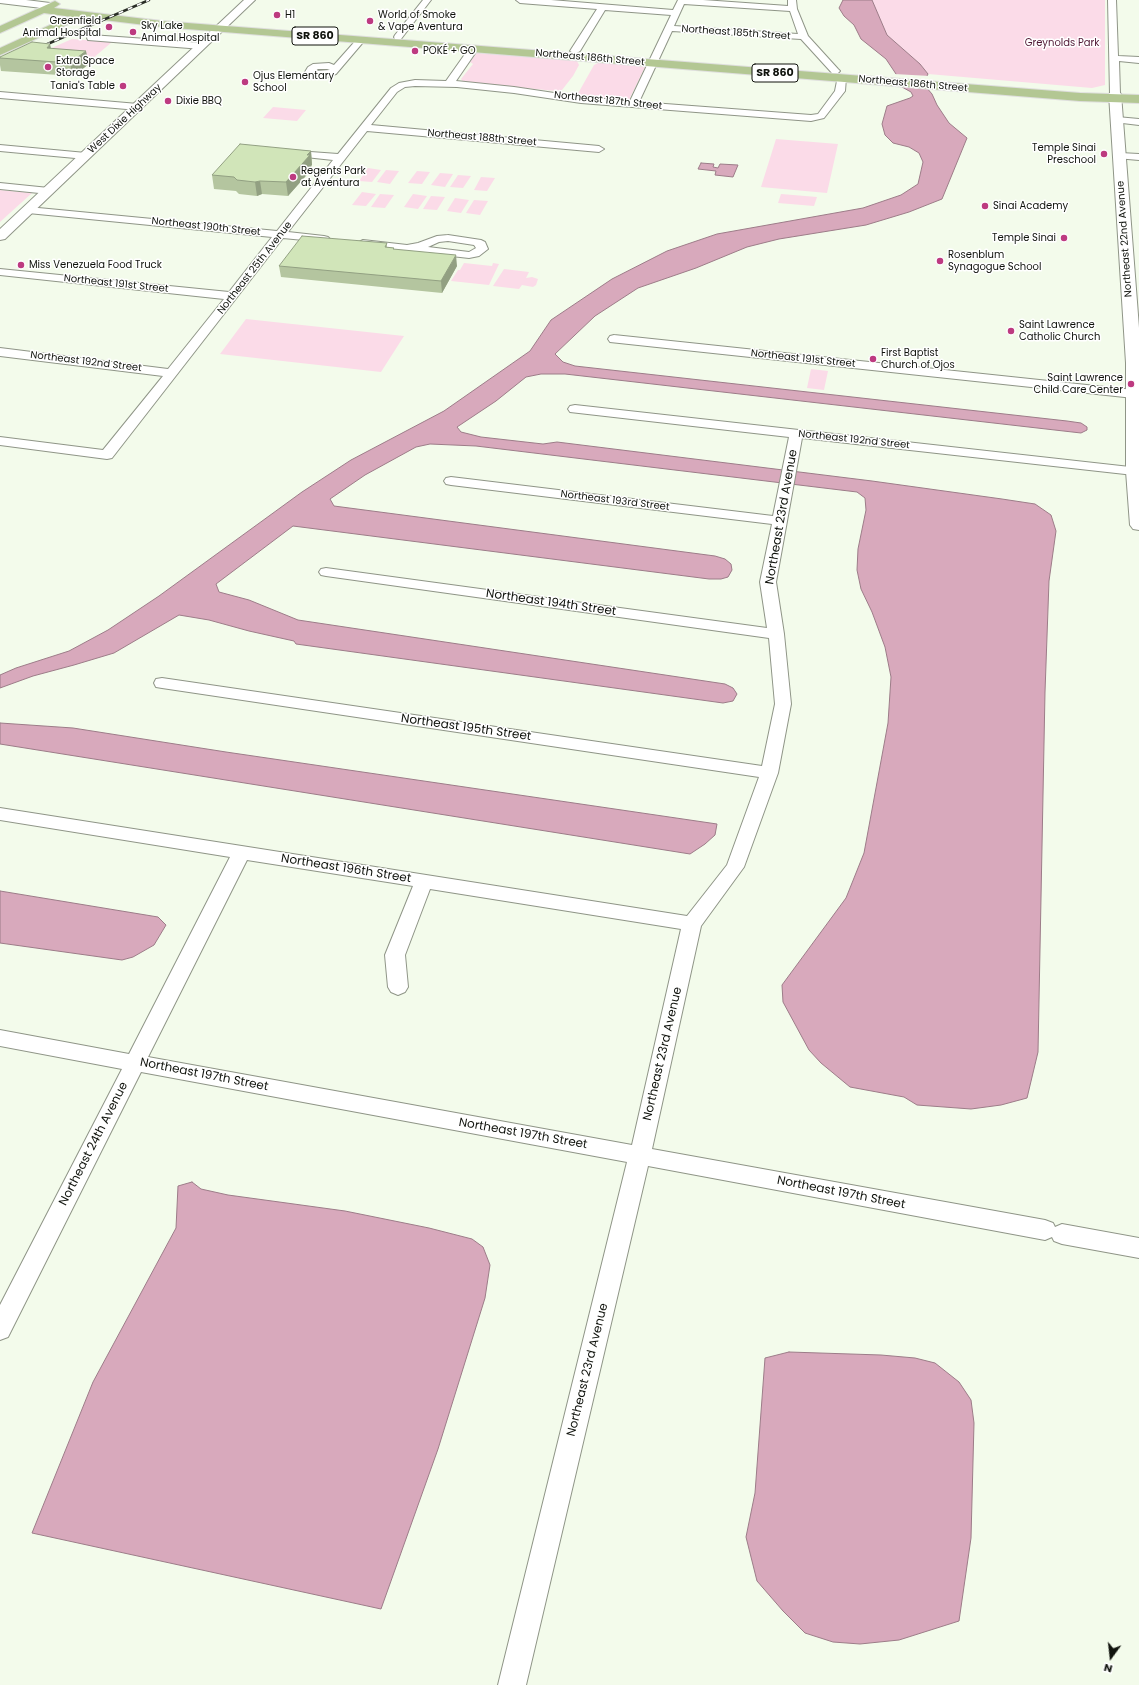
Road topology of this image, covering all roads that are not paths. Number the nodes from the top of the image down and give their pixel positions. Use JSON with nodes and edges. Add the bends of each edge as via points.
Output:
{"nodes":[{"id":1,"x":0,"y":0,"type":"edge"},
{"id":2,"x":64,"y":0,"type":"edge"},
{"id":3,"x":250,"y":0,"type":"edge"},
{"id":4,"x":427,"y":0,"type":"edge"},
{"id":5,"x":520,"y":0,"type":"edge"},
{"id":6,"x":682,"y":0,"type":"edge"},
{"id":7,"x":1112,"y":0,"type":"edge"},
{"id":8,"x":0,"y":4,"type":"edge"},
{"id":9,"x":620,"y":4,"type":"edge"},
{"id":10,"x":792,"y":4,"type":"edge"},
{"id":11,"x":603,"y":6,"type":"junction"},
{"id":12,"x":46,"y":8,"type":"junction"},
{"id":13,"x":69,"y":10,"type":"junction"},
{"id":14,"x":676,"y":13,"type":"junction"},
{"id":15,"x":109,"y":15,"type":"junction"},
{"id":16,"x":223,"y":26,"type":"junction"},
{"id":17,"x":669,"y":28,"type":"junction"},
{"id":18,"x":0,"y":30,"type":"edge"},
{"id":19,"x":394,"y":37,"type":"junction"},
{"id":20,"x":804,"y":37,"type":"junction"},
{"id":21,"x":91,"y":38,"type":"dead end"},
{"id":22,"x":361,"y":40,"type":"junction"},
{"id":23,"x":1,"y":45,"type":"edge"},
{"id":24,"x":505,"y":45,"type":"junction"},
{"id":25,"x":202,"y":46,"type":"junction"},
{"id":26,"x":473,"y":49,"type":"junction"},
{"id":27,"x":575,"y":51,"type":"junction"},
{"id":28,"x":347,"y":54,"type":"junction"},
{"id":29,"x":1114,"y":58,"type":"junction"},
{"id":30,"x":654,"y":60,"type":"junction"},
{"id":31,"x":1139,"y":60,"type":"edge"},
{"id":32,"x":838,"y":75,"type":"junction"},
{"id":33,"x":406,"y":84,"type":"joint"},
{"id":34,"x":449,"y":84,"type":"junction"},
{"id":35,"x":1139,"y":94,"type":"edge"},
{"id":36,"x":0,"y":95,"type":"edge"},
{"id":37,"x":1116,"y":96,"type":"junction"},
{"id":38,"x":1139,"y":100,"type":"edge"},
{"id":39,"x":634,"y":104,"type":"junction"},
{"id":40,"x":138,"y":107,"type":"junction"},
{"id":41,"x":1117,"y":120,"type":"junction"},
{"id":42,"x":1139,"y":122,"type":"edge"},
{"id":43,"x":366,"y":128,"type":"junction"},
{"id":44,"x":0,"y":148,"type":"edge"},
{"id":45,"x":599,"y":149,"type":"dead end"},
{"id":46,"x":274,"y":151,"type":"edge"},
{"id":47,"x":86,"y":156,"type":"junction"},
{"id":48,"x":1120,"y":156,"type":"junction"},
{"id":49,"x":1139,"y":157,"type":"edge"},
{"id":50,"x":342,"y":158,"type":"junction"},
{"id":51,"x":0,"y":186,"type":"edge"},
{"id":52,"x":49,"y":191,"type":"junction"},
{"id":53,"x":28,"y":210,"type":"junction"},
{"id":54,"x":3,"y":230,"type":"edge"},
{"id":55,"x":281,"y":235,"type":"junction"},
{"id":56,"x":336,"y":241,"type":"edge"},
{"id":57,"x":352,"y":242,"type":"edge"},
{"id":58,"x":407,"y":248,"type":"junction"},
{"id":59,"x":0,"y":272,"type":"edge"},
{"id":60,"x":232,"y":296,"type":"junction"},
{"id":61,"x":614,"y":339,"type":"dead end"},
{"id":62,"x":0,"y":352,"type":"edge"},
{"id":63,"x":1136,"y":363,"type":"edge"},
{"id":64,"x":172,"y":373,"type":"junction"},
{"id":65,"x":1136,"y":400,"type":"edge"},
{"id":66,"x":575,"y":409,"type":"dead end"},
{"id":67,"x":796,"y":434,"type":"junction"},
{"id":68,"x":0,"y":441,"type":"edge"},
{"id":69,"x":1134,"y":471,"type":"junction"},
{"id":70,"x":451,"y":481,"type":"dead end"},
{"id":71,"x":779,"y":521,"type":"junction"},
{"id":72,"x":1139,"y":525,"type":"edge"},
{"id":73,"x":326,"y":572,"type":"dead end"},
{"id":74,"x":776,"y":634,"type":"junction"},
{"id":75,"x":162,"y":683,"type":"dead end"},
{"id":76,"x":769,"y":773,"type":"junction"},
{"id":77,"x":0,"y":814,"type":"edge"},
{"id":78,"x":242,"y":852,"type":"junction"},
{"id":79,"x":424,"y":881,"type":"junction"},
{"id":80,"x":692,"y":924,"type":"junction"},
{"id":81,"x":398,"y":987,"type":"dead end"},
{"id":82,"x":0,"y":1038,"type":"edge"},
{"id":83,"x":136,"y":1063,"type":"junction"},
{"id":84,"x":640,"y":1155,"type":"junction"},
{"id":85,"x":1139,"y":1248,"type":"edge"},
{"id":86,"x":0,"y":1329,"type":"edge"},
{"id":87,"x":512,"y":1685,"type":"edge"}],
"edges":[{"from":1,"to":12,"type":"street"},
{"from":2,"to":12,"type":"main road"},
{"from":3,"to":16,"type":"street","name":"West Dixie Highway"},
{"from":4,"to":19,"type":"street"},
{"from":5,"to":11,"type":"street"},
{"from":6,"to":10,"type":"street"},
{"from":6,"to":14,"type":"street"},
{"from":7,"to":29,"type":"street","name":"Northeast 22nd Avenue"},
{"from":8,"to":12,"type":"street"},
{"from":9,"to":11,"type":"street"},
{"from":9,"to":14,"type":"street"},
{"from":10,"to":20,"type":"street"},
{"from":11,"to":27,"type":"street"},
{"from":12,"to":13,"type":"main road","name":"Northeast 186th Street","number":"SR 860"},
{"from":12,"to":18,"type":"main road"},
{"from":13,"to":15,"type":"main road","name":"Northeast 186th Street","number":"SR 860"},
{"from":13,"to":15,"type":"main road","via":[[88,4]]},
{"from":13,"to":23,"type":"main road"},
{"from":14,"to":17,"type":"street"},
{"from":15,"to":16,"type":"main road","name":"Northeast 186th Street","number":"SR 860","via":[[157,24]]},
{"from":15,"to":23,"type":"main road","via":[[70,19]]},
{"from":16,"to":19,"type":"main road","name":"Northeast 186th Street","number":"SR 860"},
{"from":16,"to":22,"type":"main road","name":"Northeast 186th Street","number":"SR 860"},
{"from":16,"to":25,"type":"street","name":"West Dixie Highway"},
{"from":17,"to":20,"type":"street","name":"Northeast 185th Street"},
{"from":17,"to":30,"type":"street"},
{"from":19,"to":22,"type":"main road"},
{"from":19,"to":24,"type":"main road","name":"Northeast 186th Street","number":"SR 860"},
{"from":20,"to":32,"type":"street"},
{"from":21,"to":25,"type":"street"},
{"from":22,"to":26,"type":"main road","name":"Northeast 186th Street","number":"SR 860"},
{"from":22,"to":28,"type":"street"},
{"from":24,"to":26,"type":"main road"},
{"from":24,"to":27,"type":"main road","name":"Northeast 186th Street","number":"SR 860"},
{"from":25,"to":40,"type":"street","name":"West Dixie Highway"},
{"from":26,"to":30,"type":"main road","name":"Northeast 186th Street","number":"SR 860"},
{"from":26,"to":34,"type":"street"},
{"from":27,"to":30,"type":"main road","name":"Northeast 186th Street","number":"SR 860"},
{"from":28,"to":28,"type":"street","via":[[335,69],[316,66]]},
{"from":29,"to":31,"type":"street"},
{"from":29,"to":37,"type":"street","name":"Northeast 22nd Avenue"},
{"from":30,"to":32,"type":"main road","name":"Northeast 186th Street","number":"SR 860"},
{"from":30,"to":39,"type":"street"},
{"from":32,"to":37,"type":"main road","name":"Northeast 186th Street","number":"SR 860"},
{"from":32,"to":39,"type":"street","name":"Northeast 187th Street","via":[[840,91],[820,116],[811,118]]},
{"from":33,"to":34,"type":"street","name":"Northeast 187th Street"},
{"from":33,"to":43,"type":"street","name":"Northeast 25th Avenue","via":[[394,90]]},
{"from":34,"to":39,"type":"street","name":"Northeast 187th Street"},
{"from":35,"to":37,"type":"main road","name":"Northeast 186th Street","number":"SR 860"},
{"from":36,"to":40,"type":"street"},
{"from":37,"to":38,"type":"main road","name":"Northeast 186th Street","number":"SR 860"},
{"from":37,"to":41,"type":"street","name":"Northeast 22nd Avenue"},
{"from":40,"to":47,"type":"street","name":"West Dixie Highway"},
{"from":41,"to":42,"type":"street"},
{"from":41,"to":48,"type":"street","name":"Northeast 22nd Avenue"},
{"from":43,"to":45,"type":"street","name":"Northeast 188th Street"},
{"from":43,"to":50,"type":"street","name":"Northeast 25th Avenue"},
{"from":44,"to":47,"type":"street"},
{"from":46,"to":50,"type":"street"},
{"from":47,"to":52,"type":"street","name":"West Dixie Highway"},
{"from":48,"to":49,"type":"street"},
{"from":48,"to":63,"type":"street","name":"Northeast 22nd Avenue"},
{"from":50,"to":55,"type":"street","name":"Northeast 25th Avenue"},
{"from":51,"to":52,"type":"street"},
{"from":52,"to":53,"type":"street","name":"West Dixie Highway"},
{"from":53,"to":54,"type":"street","name":"West Dixie Highway"},
{"from":53,"to":55,"type":"street","name":"Northeast 190th Street"},
{"from":55,"to":56,"type":"street","name":"Northeast 190th Street"},
{"from":55,"to":60,"type":"street","name":"Northeast 25th Avenue"},
{"from":57,"to":58,"type":"street"},
{"from":58,"to":58,"type":"street","via":[[469,255],[482,249],[481,244],[477,242],[448,238]]},
{"from":59,"to":60,"type":"street","name":"Northeast 191st Street"},
{"from":60,"to":64,"type":"street","name":"Northeast 25th Avenue"},
{"from":61,"to":65,"type":"street","name":"Northeast 191st Street"},
{"from":62,"to":64,"type":"street","name":"Northeast 192nd Street"},
{"from":63,"to":65,"type":"street","name":"Northeast 22nd Avenue"},
{"from":64,"to":68,"type":"street","name":"Northeast 25th Avenue","via":[[107,455]]},
{"from":65,"to":69,"type":"street","name":"Northeast 22nd Avenue"},
{"from":66,"to":67,"type":"street","name":"Northeast 192nd Street"},
{"from":67,"to":69,"type":"street","name":"Northeast 192nd Street"},
{"from":67,"to":71,"type":"street","name":"Northeast 23rd Avenue"},
{"from":69,"to":72,"type":"street","name":"Northeast 22nd Avenue"},
{"from":70,"to":71,"type":"street","name":"Northeast 193rd Street"},
{"from":71,"to":74,"type":"street","name":"Northeast 23rd Avenue","via":[[768,582]]},
{"from":73,"to":74,"type":"street","name":"Northeast 194th Street"},
{"from":74,"to":76,"type":"street","name":"Northeast 23rd Avenue","via":[[783,704]]},
{"from":75,"to":76,"type":"street","name":"Northeast 195th Street"},
{"from":76,"to":80,"type":"street","name":"Northeast 23rd Avenue","via":[[734,867]]},
{"from":77,"to":78,"type":"street","name":"Northeast 196th Street"},
{"from":78,"to":79,"type":"street","name":"Northeast 196th Street"},
{"from":78,"to":83,"type":"street","name":"Northeast 24th Avenue"},
{"from":79,"to":80,"type":"street","name":"Northeast 196th Street"},
{"from":79,"to":81,"type":"street","via":[[395,956]]},
{"from":80,"to":84,"type":"street","name":"Northeast 23rd Avenue"},
{"from":82,"to":83,"type":"street","name":"Northeast 197th Street"},
{"from":83,"to":84,"type":"street","name":"Northeast 197th Street"},
{"from":83,"to":86,"type":"street","name":"Northeast 24th Avenue"},
{"from":84,"to":85,"type":"street","name":"Northeast 197th Street"},
{"from":84,"to":87,"type":"street","name":"Northeast 23rd Avenue"}]}
